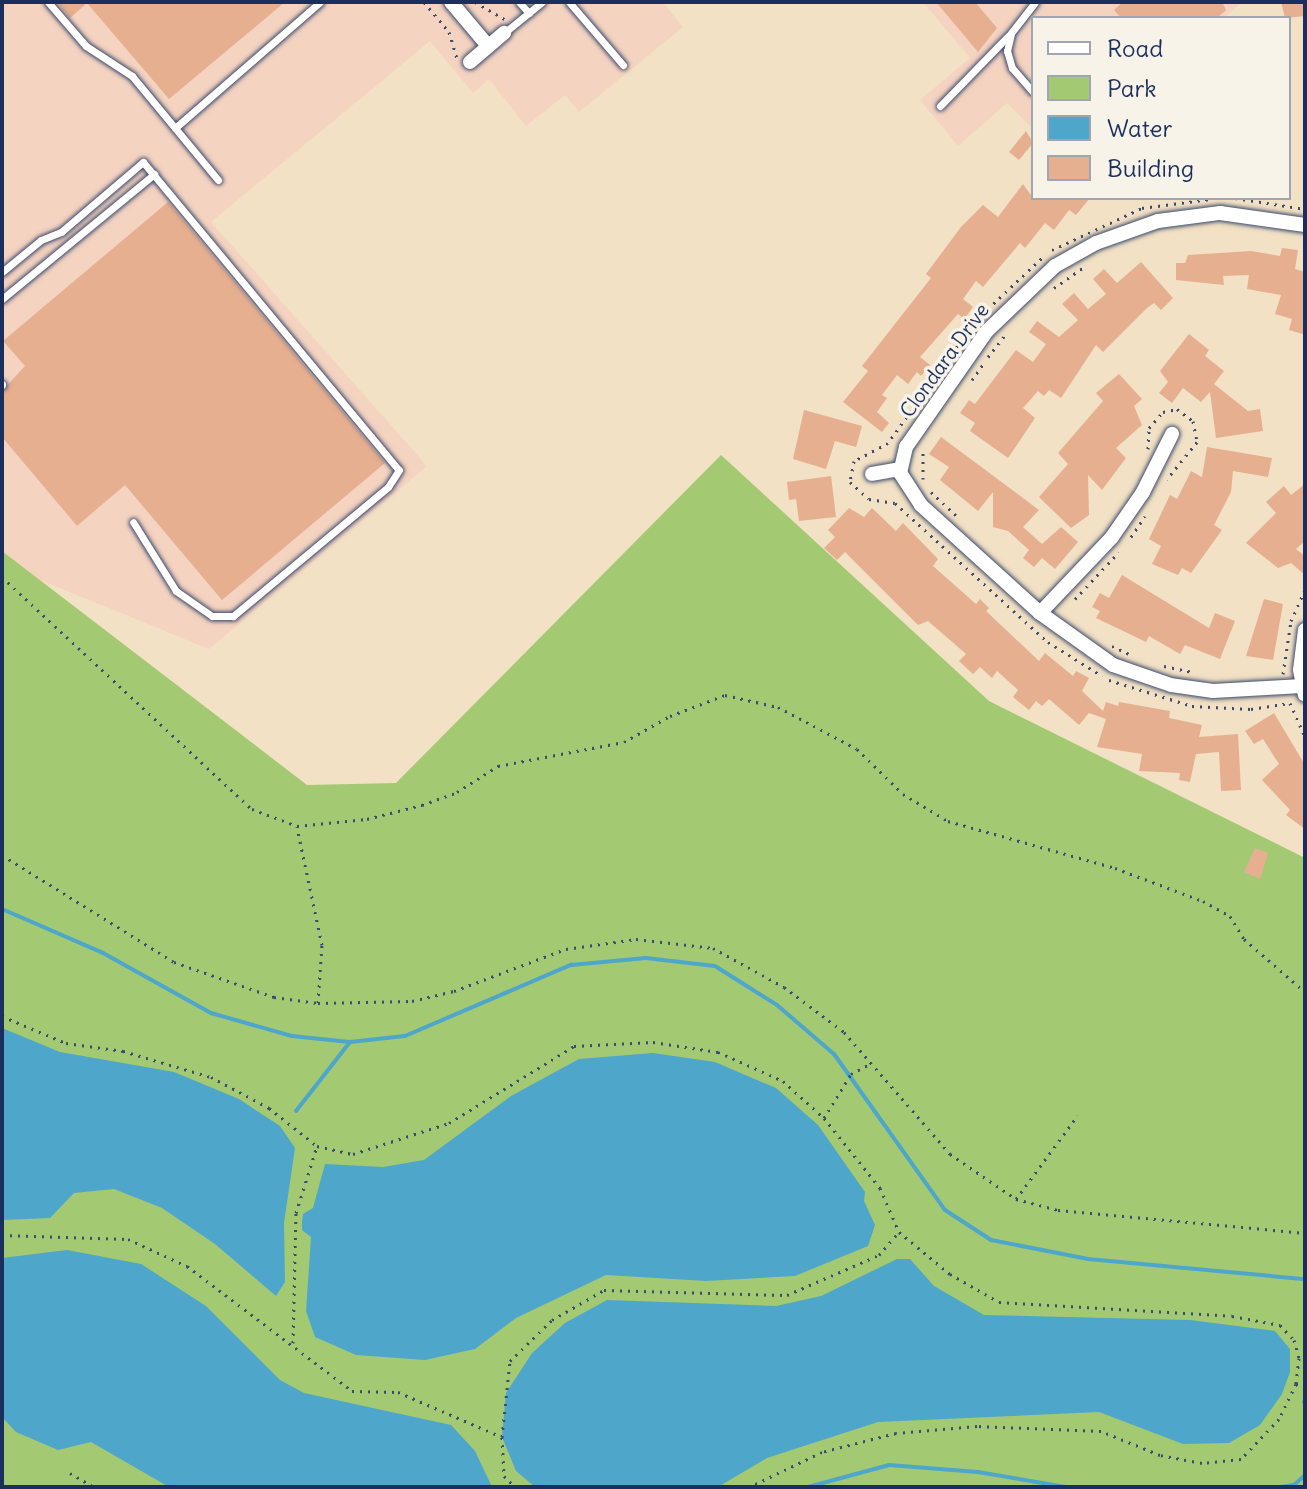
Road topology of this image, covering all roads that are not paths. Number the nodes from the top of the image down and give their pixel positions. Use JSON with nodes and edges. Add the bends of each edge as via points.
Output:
{"nodes":[{"id":1,"x":48,"y":2,"type":"edge"},
{"id":2,"x":320,"y":2,"type":"edge"},
{"id":3,"x":451,"y":2,"type":"edge"},
{"id":4,"x":519,"y":2,"type":"edge"},
{"id":5,"x":542,"y":2,"type":"edge"},
{"id":6,"x":569,"y":2,"type":"edge"},
{"id":7,"x":1035,"y":2,"type":"edge"},
{"id":8,"x":529,"y":13,"type":"junction"},
{"id":9,"x":504,"y":33,"type":"joint"},
{"id":10,"x":1011,"y":33,"type":"junction"},
{"id":11,"x":488,"y":46,"type":"junction"},
{"id":12,"x":470,"y":62,"type":"dead end"},
{"id":13,"x":623,"y":65,"type":"dead end"},
{"id":14,"x":1031,"y":89,"type":"edge"},
{"id":15,"x":940,"y":106,"type":"dead end"},
{"id":16,"x":175,"y":128,"type":"junction"},
{"id":17,"x":154,"y":174,"type":"junction"},
{"id":18,"x":218,"y":180,"type":"dead end"},
{"id":19,"x":1305,"y":225,"type":"edge"},
{"id":20,"x":2,"y":272,"type":"edge"},
{"id":21,"x":2,"y":299,"type":"edge"},
{"id":22,"x":1172,"y":434,"type":"dead end"},
{"id":23,"x":900,"y":469,"type":"junction"},
{"id":24,"x":872,"y":474,"type":"dead end"},
{"id":25,"x":133,"y":522,"type":"dead end"},
{"id":26,"x":1040,"y":613,"type":"junction"},
{"id":27,"x":1305,"y":630,"type":"edge"},
{"id":28,"x":1304,"y":690,"type":"edge"}],
"edges":[{"from":1,"to":16,"type":"lane","via":[[86,46],[132,76]]},
{"from":2,"to":16,"type":"lane"},
{"from":3,"to":11,"type":"street"},
{"from":4,"to":8,"type":"lane"},
{"from":5,"to":8,"type":"lane"},
{"from":6,"to":13,"type":"lane"},
{"from":7,"to":10,"type":"lane"},
{"from":8,"to":9,"type":"lane"},
{"from":9,"to":11,"type":"street"},
{"from":10,"to":14,"type":"lane","via":[[1008,60]]},
{"from":10,"to":15,"type":"lane"},
{"from":11,"to":12,"type":"street"},
{"from":16,"to":18,"type":"lane"},
{"from":17,"to":20,"type":"lane","via":[[143,162],[61,232],[41,240]]},
{"from":17,"to":21,"type":"lane"},
{"from":17,"to":25,"type":"lane","via":[[399,470],[388,487],[233,616],[212,616],[176,591]]},
{"from":19,"to":23,"type":"street","name":"Clondara Drive","via":[[1238,214],[1199,215],[1135,227],[1075,254],[1036,282],[987,331],[912,438]]},
{"from":22,"to":26,"type":"street","via":[[1143,492],[1112,537]]},
{"from":23,"to":24,"type":"street"},
{"from":23,"to":26,"type":"street","via":[[904,486],[916,500]]},
{"from":26,"to":28,"type":"street","via":[[1095,655],[1161,683],[1233,693]]},
{"from":27,"to":28,"type":"street"}]}
